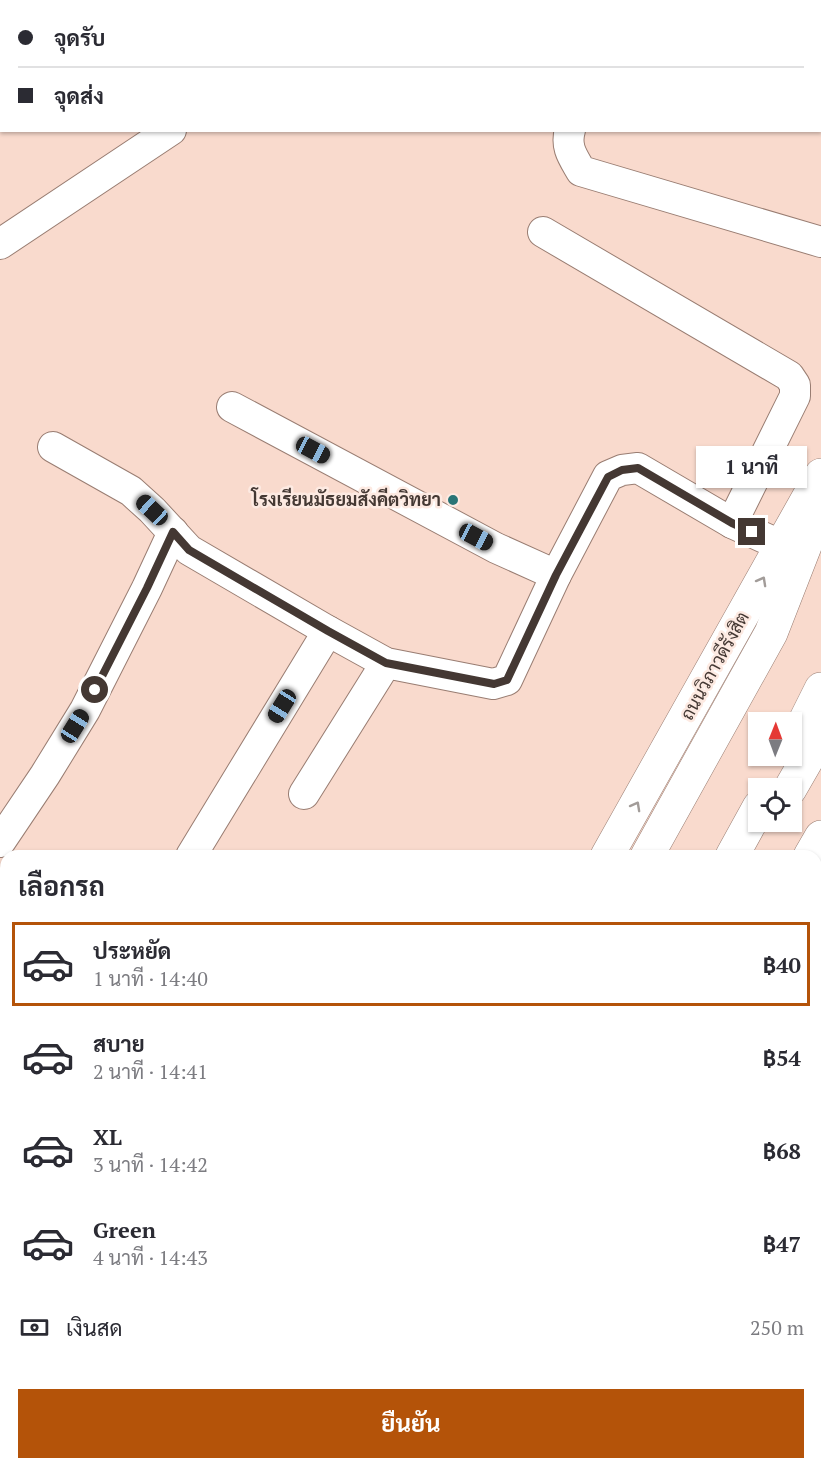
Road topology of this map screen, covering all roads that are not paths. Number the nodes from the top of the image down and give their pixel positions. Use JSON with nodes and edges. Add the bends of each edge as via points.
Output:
{"nodes":[{"id":1,"x":168,"y":132,"type":"edge"},
{"id":2,"x":569,"y":132,"type":"edge"},
{"id":3,"x":543,"y":232,"type":"dead end"},
{"id":4,"x":821,"y":242,"type":"edge"},
{"id":5,"x":0,"y":244,"type":"edge"},
{"id":6,"x":232,"y":407,"type":"dead end"},
{"id":7,"x":53,"y":447,"type":"dead end"},
{"id":8,"x":821,"y":475,"type":"edge"},
{"id":9,"x":821,"y":505,"type":"edge"},
{"id":10,"x":732,"y":523,"type":"junction"},
{"id":11,"x":173,"y":532,"type":"junction"},
{"id":12,"x":782,"y":546,"type":"junction"},
{"id":13,"x":821,"y":565,"type":"edge"},
{"id":14,"x":556,"y":575,"type":"junction"},
{"id":15,"x":328,"y":631,"type":"junction"},
{"id":16,"x":386,"y":663,"type":"junction"},
{"id":17,"x":821,"y":689,"type":"edge"},
{"id":18,"x":802,"y":728,"type":"edge"},
{"id":19,"x":821,"y":735,"type":"edge"},
{"id":20,"x":796,"y":778,"type":"edge"},
{"id":21,"x":304,"y":794,"type":"dead end"},
{"id":22,"x":748,"y":827,"type":"edge"},
{"id":23,"x":765,"y":832,"type":"edge"},
{"id":24,"x":821,"y":837,"type":"edge"},
{"id":25,"x":0,"y":842,"type":"edge"},
{"id":26,"x":199,"y":850,"type":"edge"},
{"id":27,"x":610,"y":850,"type":"edge"},
{"id":28,"x":650,"y":850,"type":"edge"},
{"id":29,"x":675,"y":850,"type":"edge"},
{"id":30,"x":735,"y":850,"type":"edge"},
{"id":31,"x":754,"y":850,"type":"edge"},
{"id":32,"x":813,"y":850,"type":"edge"}],
"edges":[{"from":1,"to":5,"type":"street"},
{"from":2,"to":4,"type":"street","via":[[567,140],[581,171]]},
{"from":3,"to":10,"type":"street","via":[[789,376],[795,396]]},
{"from":6,"to":14,"type":"street","via":[[496,548]]},
{"from":7,"to":11,"type":"street","via":[[132,491]]},
{"from":8,"to":12,"type":"main road","name":"ถนนวิภาวดีรังสิต"},
{"from":9,"to":28,"type":"main road","name":"ถนนวิภาวดีรังสิต","via":[[771,633]]},
{"from":10,"to":12,"type":"street"},
{"from":10,"to":14,"type":"street","via":[[638,468],[622,470],[608,477]]},
{"from":11,"to":15,"type":"street","via":[[189,550]]},
{"from":11,"to":25,"type":"street","via":[[85,710]]},
{"from":27,"to":12,"type":"main road","name":"ถนนวิภาวดีรังสิต","one_way":true},
{"from":13,"to":29,"type":"main road","via":[[754,703]]},
{"from":14,"to":16,"type":"street","via":[[507,680],[494,684]]},
{"from":15,"to":16,"type":"street"},
{"from":15,"to":26,"type":"street"},
{"from":16,"to":21,"type":"street"},
{"from":17,"to":18,"type":"main road"},
{"from":19,"to":20,"type":"main road"},
{"from":22,"to":30,"type":"main road"},
{"from":23,"to":31,"type":"main road"},
{"from":24,"to":32,"type":"main road"}]}
